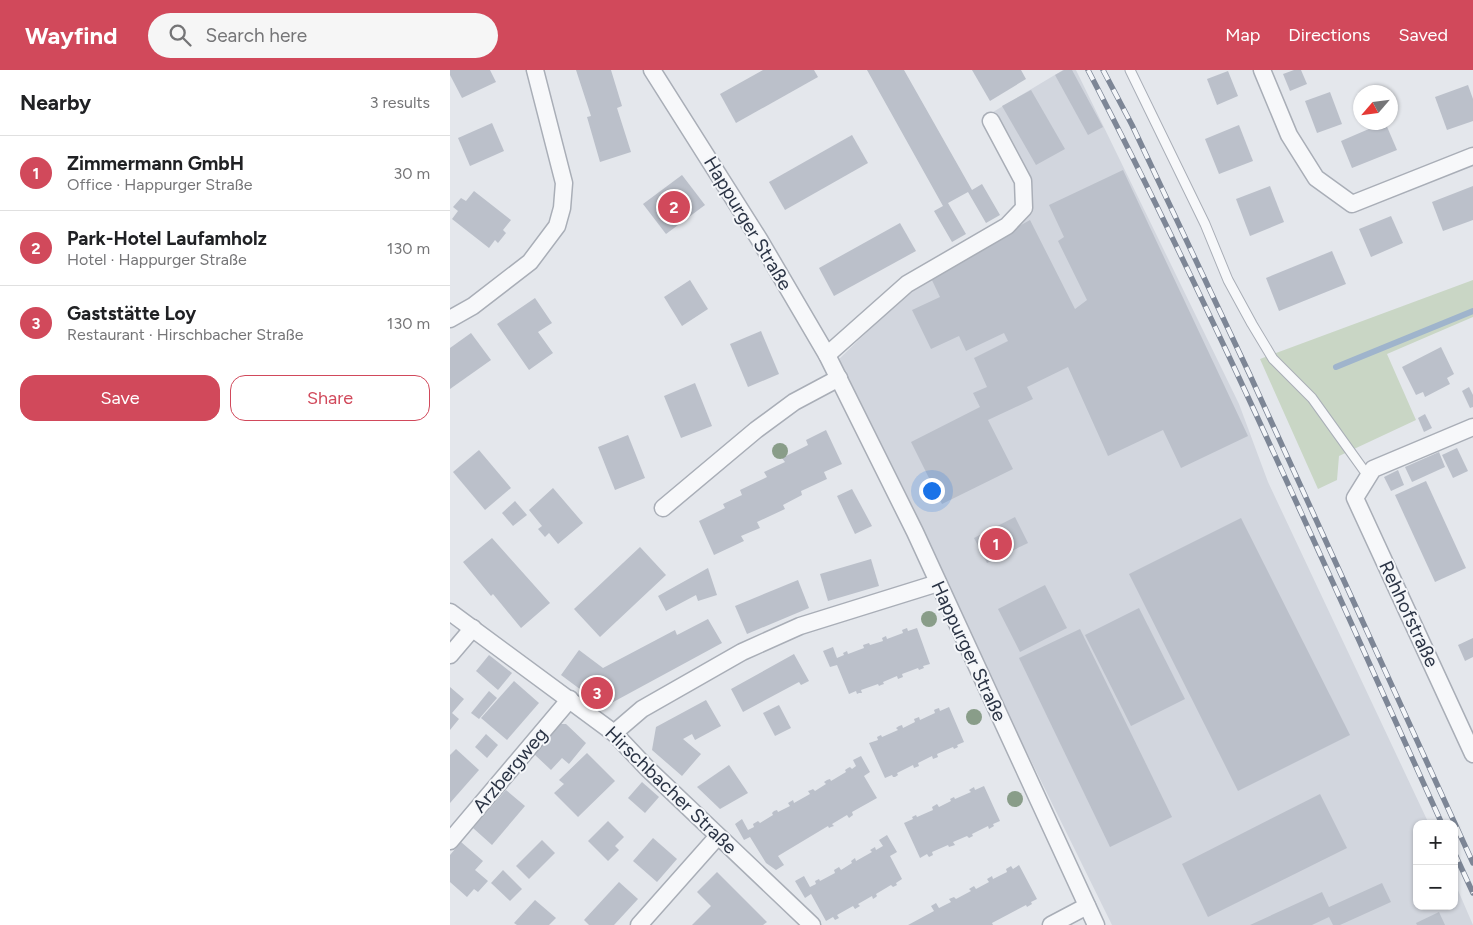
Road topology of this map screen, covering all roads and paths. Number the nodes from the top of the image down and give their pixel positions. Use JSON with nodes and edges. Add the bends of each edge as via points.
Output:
{"nodes":[{"id":1,"x":535,"y":70,"type":"edge"},
{"id":2,"x":652,"y":70,"type":"edge"},
{"id":3,"x":1130,"y":70,"type":"edge"},
{"id":4,"x":1262,"y":70,"type":"edge"},
{"id":5,"x":991,"y":121,"type":"dead end"},
{"id":6,"x":1473,"y":156,"type":"edge"},
{"id":7,"x":450,"y":319,"type":"edge"},
{"id":8,"x":827,"y":355,"type":"junction"},
{"id":9,"x":838,"y":378,"type":"junction"},
{"id":10,"x":1473,"y":428,"type":"edge"},
{"id":11,"x":1368,"y":476,"type":"junction"},
{"id":12,"x":663,"y":508,"type":"dead end"},
{"id":13,"x":938,"y":583,"type":"junction"},
{"id":14,"x":450,"y":612,"type":"edge"},
{"id":15,"x":473,"y":628,"type":"junction"},
{"id":16,"x":450,"y":656,"type":"edge"},
{"id":17,"x":570,"y":699,"type":"junction"},
{"id":18,"x":614,"y":733,"type":"junction"},
{"id":19,"x":1473,"y":754,"type":"edge"},
{"id":20,"x":718,"y":836,"type":"junction"},
{"id":21,"x":450,"y":841,"type":"edge"},
{"id":22,"x":1087,"y":906,"type":"junction"},
{"id":23,"x":639,"y":925,"type":"edge"},
{"id":24,"x":812,"y":925,"type":"edge"},
{"id":25,"x":1051,"y":925,"type":"edge"},
{"id":26,"x":1096,"y":925,"type":"edge"}],
"edges":[{"from":1,"to":7,"type":"street","via":[[564,183],[557,226],[530,262],[473,306]]},
{"from":2,"to":8,"type":"street","name":"Happurger Straße","via":[[759,239]]},
{"from":3,"to":11,"type":"lane","via":[[1202,216],[1228,280],[1252,324],[1273,359],[1312,398]]},
{"from":4,"to":6,"type":"street","via":[[1289,135],[1316,178],[1352,204]]},
{"from":5,"to":8,"type":"street","via":[[1023,181],[1024,208],[1008,226],[907,284]]},
{"from":8,"to":9,"type":"street","name":"Happurger Straße"},
{"from":9,"to":12,"type":"street","via":[[794,402],[764,424]]},
{"from":9,"to":13,"type":"street","name":"Happurger Straße"},
{"from":10,"to":11,"type":"street","via":[[1373,469]]},
{"from":11,"to":19,"type":"street","name":"Rehhofstraße","via":[[1355,498]]},
{"from":13,"to":18,"type":"street","via":[[792,629],[742,652],[642,709]]},
{"from":13,"to":22,"type":"street","name":"Happurger Straße"},
{"from":14,"to":15,"type":"street","name":"Hirschbacher Straße"},
{"from":15,"to":16,"type":"street"},
{"from":15,"to":17,"type":"street","name":"Hirschbacher Straße"},
{"from":17,"to":18,"type":"street","name":"Hirschbacher Straße"},
{"from":17,"to":21,"type":"street","name":"Arzbergweg"},
{"from":18,"to":20,"type":"street","name":"Hirschbacher Straße"},
{"from":20,"to":23,"type":"street"},
{"from":20,"to":24,"type":"street","name":"Hirschbacher Straße"},
{"from":22,"to":25,"type":"street"},
{"from":22,"to":26,"type":"street","name":"Happurger Straße"}]}
